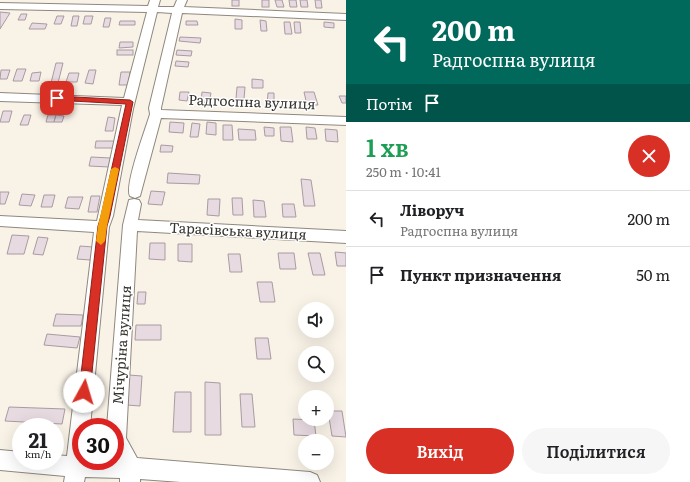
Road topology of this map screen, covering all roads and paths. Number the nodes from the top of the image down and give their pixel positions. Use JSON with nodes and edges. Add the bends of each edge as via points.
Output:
{"nodes":[{"id":1,"x":153,"y":5,"type":"edge"},
{"id":2,"x":180,"y":5,"type":"edge"},
{"id":3,"x":0,"y":6,"type":"edge"},
{"id":4,"x":346,"y":17,"type":"edge"},
{"id":5,"x":0,"y":97,"type":"edge"},
{"id":6,"x":130,"y":102,"type":"junction"},
{"id":7,"x":156,"y":114,"type":"junction"},
{"id":8,"x":346,"y":121,"type":"edge"},
{"id":9,"x":0,"y":222,"type":"edge"},
{"id":10,"x":130,"y":225,"type":"junction"},
{"id":11,"x":102,"y":226,"type":"junction"},
{"id":12,"x":346,"y":237,"type":"edge"},
{"id":13,"x":0,"y":460,"type":"edge"},
{"id":14,"x":75,"y":474,"type":"edge"},
{"id":15,"x":131,"y":475,"type":"edge"},
{"id":16,"x":310,"y":482,"type":"edge"}],
"edges":[{"from":1,"to":2,"type":"street"},
{"from":1,"to":3,"type":"street"},
{"from":1,"to":6,"type":"street"},
{"from":2,"to":4,"type":"street"},
{"from":2,"to":7,"type":"street","name":"Мічуріна вулиця","via":[[155,108]]},
{"from":5,"to":6,"type":"street"},
{"from":6,"to":11,"type":"street"},
{"from":7,"to":8,"type":"street","name":"Радгоспна вулиця"},
{"from":7,"to":10,"type":"street","name":"Мічуріна вулиця","via":[[138,174]]},
{"from":9,"to":11,"type":"street"},
{"from":10,"to":12,"type":"street","name":"Тарасівська вулиця"},
{"from":10,"to":15,"type":"street","name":"Мічуріна вулиця","via":[[116,440]]},
{"from":11,"to":14,"type":"street"},
{"from":13,"to":14,"type":"street"},
{"from":14,"to":15,"type":"street"},
{"from":15,"to":16,"type":"street"}]}
